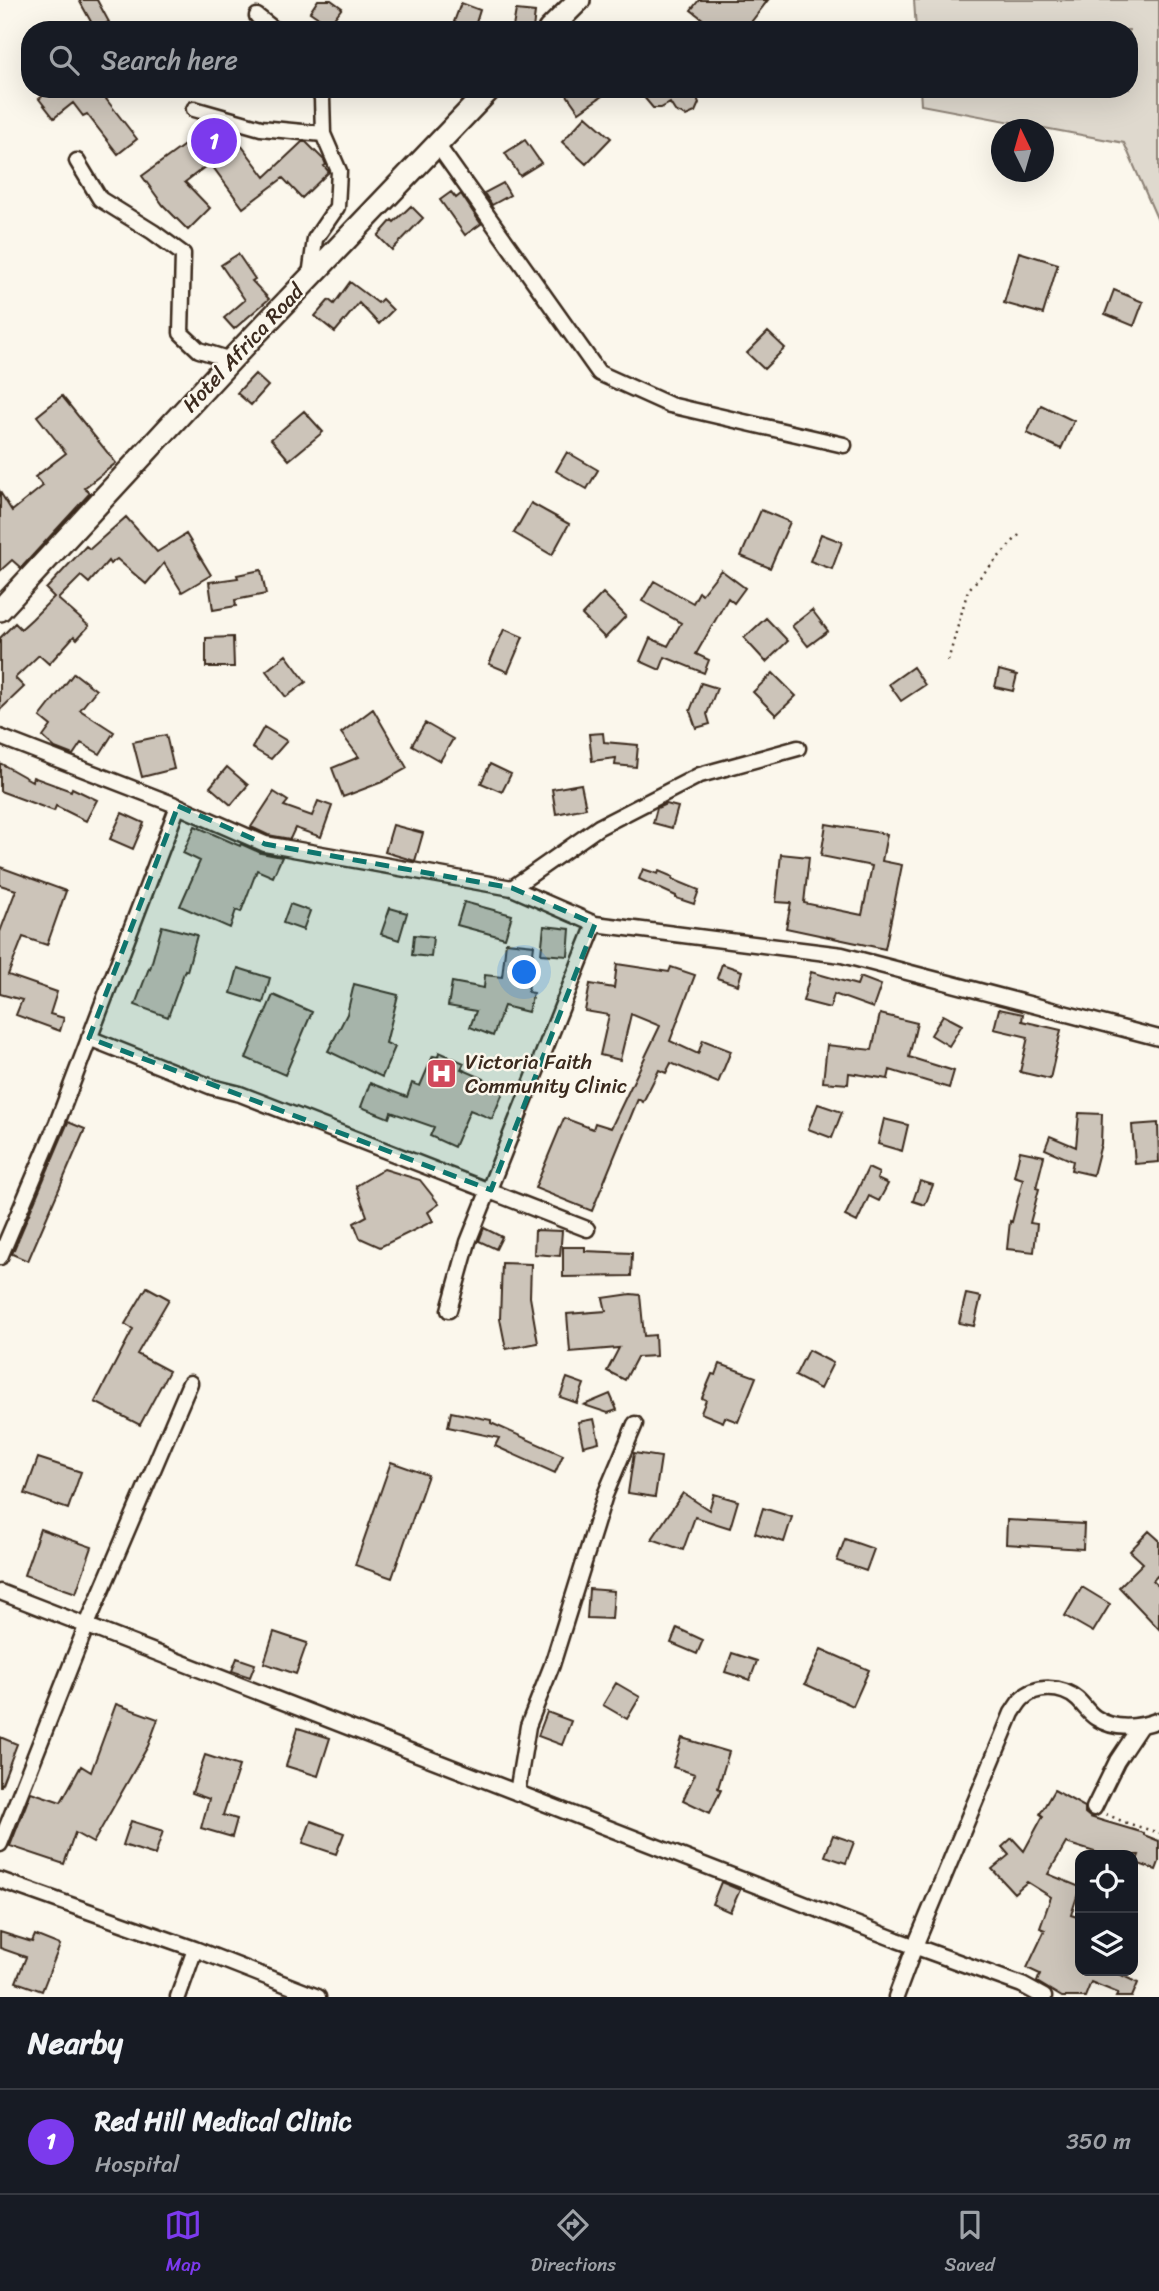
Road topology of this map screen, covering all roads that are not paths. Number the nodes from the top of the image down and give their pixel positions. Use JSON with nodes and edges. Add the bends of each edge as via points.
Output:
{"nodes":[{"id":1,"x":579,"y":0,"type":"edge"},
{"id":2,"x":257,"y":16,"type":"dead end"},
{"id":3,"x":263,"y":21,"type":"edge"},
{"id":4,"x":558,"y":21,"type":"edge"},
{"id":5,"x":322,"y":98,"type":"edge"},
{"id":6,"x":481,"y":98,"type":"edge"},
{"id":7,"x":194,"y":109,"type":"dead end"},
{"id":8,"x":323,"y":134,"type":"junction"},
{"id":9,"x":436,"y":143,"type":"junction"},
{"id":10,"x":77,"y":161,"type":"dead end"},
{"id":11,"x":310,"y":276,"type":"junction"},
{"id":12,"x":231,"y":360,"type":"junction"},
{"id":13,"x":845,"y":445,"type":"dead end"},
{"id":14,"x":0,"y":610,"type":"edge"},
{"id":15,"x":0,"y":737,"type":"edge"},
{"id":16,"x":798,"y":748,"type":"dead end"},
{"id":17,"x":177,"y":806,"type":"junction"},
{"id":18,"x":512,"y":888,"type":"junction"},
{"id":19,"x":595,"y":924,"type":"junction"},
{"id":20,"x":89,"y":1038,"type":"junction"},
{"id":21,"x":1159,"y":1038,"type":"edge"},
{"id":22,"x":491,"y":1190,"type":"junction"},
{"id":23,"x":587,"y":1228,"type":"dead end"},
{"id":24,"x":0,"y":1257,"type":"edge"},
{"id":25,"x":449,"y":1310,"type":"dead end"},
{"id":26,"x":190,"y":1383,"type":"dead end"},
{"id":27,"x":635,"y":1424,"type":"dead end"},
{"id":28,"x":0,"y":1592,"type":"edge"},
{"id":29,"x":86,"y":1627,"type":"junction"},
{"id":30,"x":1159,"y":1720,"type":"edge"},
{"id":31,"x":1139,"y":1728,"type":"junction"},
{"id":32,"x":517,"y":1793,"type":"junction"},
{"id":33,"x":1094,"y":1808,"type":"road end"},
{"id":34,"x":0,"y":1844,"type":"edge"},
{"id":35,"x":0,"y":1880,"type":"edge"},
{"id":36,"x":915,"y":1946,"type":"junction"},
{"id":37,"x":195,"y":1950,"type":"junction"},
{"id":38,"x":178,"y":1997,"type":"edge"},
{"id":39,"x":318,"y":1997,"type":"edge"},
{"id":40,"x":896,"y":1997,"type":"edge"},
{"id":41,"x":1044,"y":1997,"type":"edge"}],
"edges":[{"from":1,"to":4,"type":"street"},
{"from":2,"to":3,"type":"street"},
{"from":5,"to":8,"type":"street"},
{"from":6,"to":9,"type":"street","name":"Hotel Africa Road"},
{"from":7,"to":8,"type":"street","via":[[261,128]]},
{"from":8,"to":11,"type":"street","via":[[339,171],[337,207],[315,239]]},
{"from":9,"to":11,"type":"street","name":"Hotel Africa Road"},
{"from":9,"to":13,"type":"street","via":[[599,373],[670,405]]},
{"from":10,"to":12,"type":"street","via":[[100,199],[183,254],[181,333],[199,350]]},
{"from":11,"to":12,"type":"street","name":"Hotel Africa Road"},
{"from":12,"to":14,"type":"street","name":"Hotel Africa Road"},
{"from":15,"to":17,"type":"street"},
{"from":16,"to":18,"type":"street","via":[[701,775],[599,827]]},
{"from":17,"to":18,"type":"street","via":[[265,844]]},
{"from":17,"to":20,"type":"street"},
{"from":18,"to":19,"type":"street"},
{"from":19,"to":21,"type":"street","via":[[842,955]]},
{"from":19,"to":22,"type":"street"},
{"from":20,"to":22,"type":"street"},
{"from":20,"to":24,"type":"street"},
{"from":22,"to":23,"type":"street"},
{"from":22,"to":25,"type":"street","via":[[468,1242]]},
{"from":26,"to":29,"type":"street"},
{"from":27,"to":32,"type":"street","via":[[605,1495],[528,1726]]},
{"from":28,"to":29,"type":"street"},
{"from":29,"to":32,"type":"street"},
{"from":29,"to":34,"type":"street"},
{"from":30,"to":31,"type":"street"},
{"from":31,"to":33,"type":"street"},
{"from":31,"to":36,"type":"street","via":[[1096,1718],[1075,1697],[1055,1689],[1038,1690],[1023,1698],[1012,1713]]},
{"from":32,"to":36,"type":"street"},
{"from":35,"to":37,"type":"street"},
{"from":36,"to":40,"type":"street"},
{"from":36,"to":41,"type":"street"},
{"from":37,"to":38,"type":"street"},
{"from":37,"to":39,"type":"street"}]}
